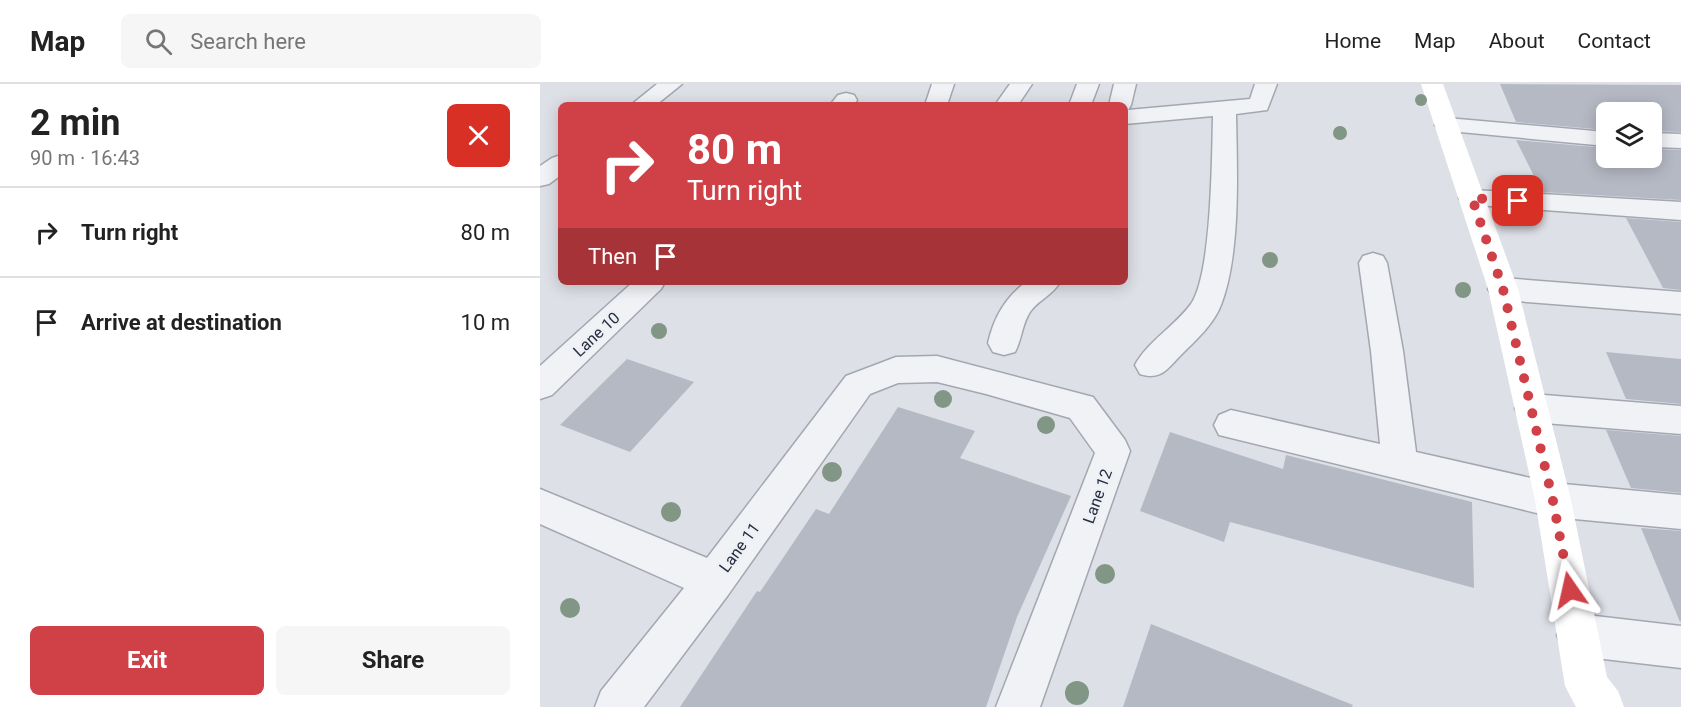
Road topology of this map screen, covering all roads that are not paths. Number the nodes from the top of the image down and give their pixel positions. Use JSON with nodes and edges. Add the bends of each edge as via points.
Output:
{"nodes":[{"id":1,"x":671,"y":84,"type":"edge"},
{"id":2,"x":943,"y":84,"type":"edge"},
{"id":3,"x":1020,"y":84,"type":"edge"},
{"id":4,"x":1088,"y":84,"type":"edge"},
{"id":5,"x":1125,"y":84,"type":"edge"},
{"id":6,"x":1266,"y":84,"type":"edge"},
{"id":7,"x":1432,"y":84,"type":"edge"},
{"id":8,"x":646,"y":102,"type":"edge"},
{"id":9,"x":937,"y":102,"type":"edge"},
{"id":10,"x":1009,"y":102,"type":"edge"},
{"id":11,"x":1081,"y":102,"type":"edge"},
{"id":12,"x":1121,"y":102,"type":"edge"},
{"id":13,"x":1226,"y":108,"type":"junction"},
{"id":14,"x":1128,"y":117,"type":"edge"},
{"id":15,"x":1447,"y":125,"type":"junction"},
{"id":16,"x":1596,"y":138,"type":"edge"},
{"id":17,"x":1662,"y":140,"type":"edge"},
{"id":18,"x":1681,"y":141,"type":"edge"},
{"id":19,"x":558,"y":165,"type":"edge"},
{"id":20,"x":540,"y":178,"type":"edge"},
{"id":21,"x":1472,"y":198,"type":"junction"},
{"id":22,"x":1681,"y":211,"type":"edge"},
{"id":23,"x":1373,"y":263,"type":"dead end"},
{"id":24,"x":648,"y":285,"type":"edge"},
{"id":25,"x":1042,"y":285,"type":"edge"},
{"id":26,"x":1503,"y":289,"type":"junction"},
{"id":27,"x":1681,"y":303,"type":"edge"},
{"id":28,"x":1004,"y":343,"type":"dead end"},
{"id":29,"x":1151,"y":364,"type":"dead end"},
{"id":30,"x":858,"y":385,"type":"joint"},
{"id":31,"x":540,"y":386,"type":"edge"},
{"id":32,"x":1532,"y":408,"type":"junction"},
{"id":33,"x":1681,"y":420,"type":"edge"},
{"id":34,"x":1231,"y":425,"type":"dead end"},
{"id":35,"x":1400,"y":465,"type":"junction"},
{"id":36,"x":1553,"y":501,"type":"junction"},
{"id":37,"x":540,"y":506,"type":"edge"},
{"id":38,"x":1681,"y":512,"type":"edge"},
{"id":39,"x":714,"y":581,"type":"junction"},
{"id":40,"x":1578,"y":635,"type":"junction"},
{"id":41,"x":1681,"y":647,"type":"edge"},
{"id":42,"x":1589,"y":700,"type":"edge"},
{"id":43,"x":618,"y":707,"type":"edge"},
{"id":44,"x":1018,"y":707,"type":"edge"}],
"edges":[{"from":1,"to":8,"type":"street"},
{"from":2,"to":9,"type":"street"},
{"from":3,"to":10,"type":"street"},
{"from":4,"to":11,"type":"street"},
{"from":5,"to":12,"type":"street"},
{"from":6,"to":13,"type":"street","via":[[1259,105]]},
{"from":7,"to":15,"type":"main road"},
{"from":13,"to":14,"type":"street"},
{"from":13,"to":29,"type":"street","via":[[1217,270],[1206,306]]},
{"from":15,"to":16,"type":"street"},
{"from":15,"to":21,"type":"main road"},
{"from":17,"to":18,"type":"street"},
{"from":19,"to":20,"type":"street"},
{"from":21,"to":22,"type":"street"},
{"from":21,"to":26,"type":"main road"},
{"from":23,"to":35,"type":"street"},
{"from":24,"to":31,"type":"street","name":"Lane 10"},
{"from":25,"to":28,"type":"street","via":[[1021,302],[1008,324]]},
{"from":26,"to":27,"type":"street"},
{"from":26,"to":32,"type":"main road"},
{"from":30,"to":39,"type":"street","name":"Lane 11"},
{"from":30,"to":44,"type":"street","name":"Lane 12","via":[[896,369],[937,369],[986,381],[1081,407],[1113,451]]},
{"from":32,"to":33,"type":"street"},
{"from":32,"to":36,"type":"main road"},
{"from":34,"to":35,"type":"street"},
{"from":35,"to":36,"type":"street"},
{"from":36,"to":38,"type":"street"},
{"from":36,"to":40,"type":"main road"},
{"from":37,"to":39,"type":"street"},
{"from":39,"to":43,"type":"street","name":"Lane 11"},
{"from":40,"to":41,"type":"street"},
{"from":40,"to":42,"type":"main road"}]}
